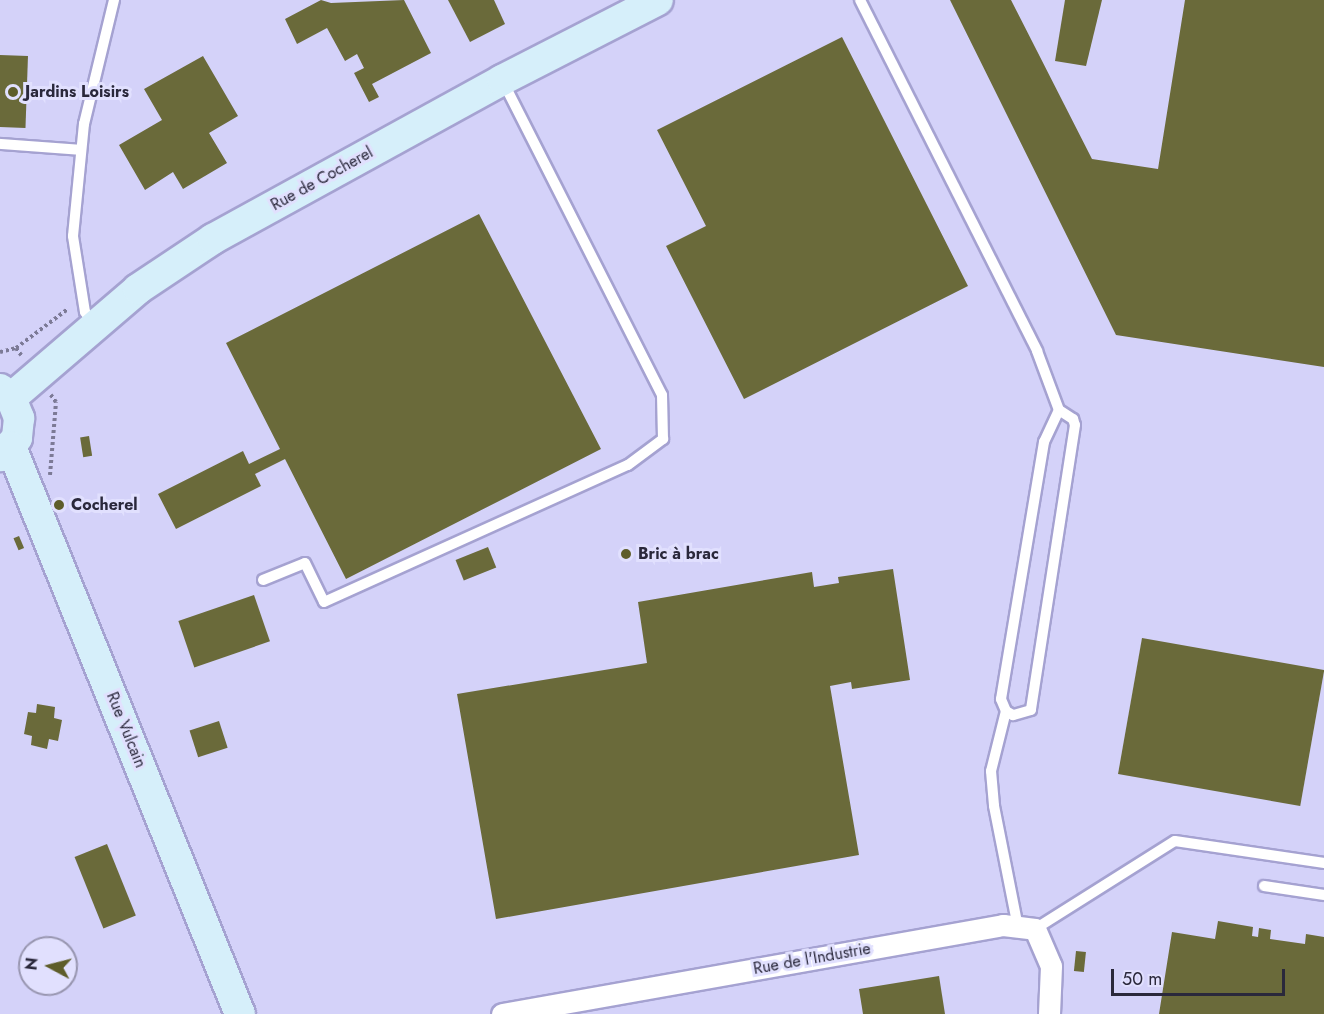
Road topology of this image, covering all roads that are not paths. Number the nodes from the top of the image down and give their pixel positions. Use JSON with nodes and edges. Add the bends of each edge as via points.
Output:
{"nodes":[{"id":1,"x":114,"y":0,"type":"edge"},
{"id":2,"x":658,"y":0,"type":"edge"},
{"id":3,"x":860,"y":0,"type":"edge"},
{"id":4,"x":502,"y":80,"type":"junction"},
{"id":5,"x":0,"y":144,"type":"edge"},
{"id":6,"x":81,"y":150,"type":"junction"},
{"id":7,"x":94,"y":324,"type":"junction"},
{"id":8,"x":6,"y":394,"type":"edge"},
{"id":9,"x":1059,"y":410,"type":"junction"},
{"id":10,"x":5,"y":451,"type":"edge"},
{"id":11,"x":263,"y":580,"type":"dead end"},
{"id":12,"x":1006,"y":711,"type":"junction"},
{"id":13,"x":1324,"y":864,"type":"edge"},
{"id":14,"x":1264,"y":886,"type":"dead end"},
{"id":15,"x":1324,"y":895,"type":"edge"},
{"id":16,"x":1026,"y":928,"type":"junction"},
{"id":17,"x":240,"y":1014,"type":"edge"},
{"id":18,"x":502,"y":1014,"type":"edge"},
{"id":19,"x":1049,"y":1014,"type":"edge"}],
"edges":[{"from":1,"to":6,"type":"lane"},
{"from":2,"to":4,"type":"street","name":"Rue de Cocherel"},
{"from":3,"to":9,"type":"lane","via":[[1037,351]]},
{"from":4,"to":7,"type":"street","name":"Rue de Cocherel","via":[[213,239]]},
{"from":4,"to":11,"type":"lane","via":[[662,395],[663,439],[628,465],[324,602],[305,563]]},
{"from":5,"to":6,"type":"lane"},
{"from":6,"to":7,"type":"lane","via":[[73,236],[85,312]]},
{"from":7,"to":8,"type":"street","name":"Rue de Cocherel"},
{"from":8,"to":10,"type":"street","via":[[20,418]]},
{"from":9,"to":12,"type":"lane","via":[[1044,442],[1001,699]]},
{"from":9,"to":12,"type":"lane","via":[[1075,425],[1031,710],[1013,714]]},
{"from":10,"to":17,"type":"street","name":"Rue Vulcain"},
{"from":12,"to":16,"type":"lane","via":[[991,771],[994,806]]},
{"from":13,"to":16,"type":"lane","via":[[1175,841]]},
{"from":14,"to":15,"type":"lane"},
{"from":16,"to":18,"type":"street","name":"Rue de l'Industrie","via":[[1003,925]]},
{"from":16,"to":19,"type":"street","via":[[1052,966]]}]}
